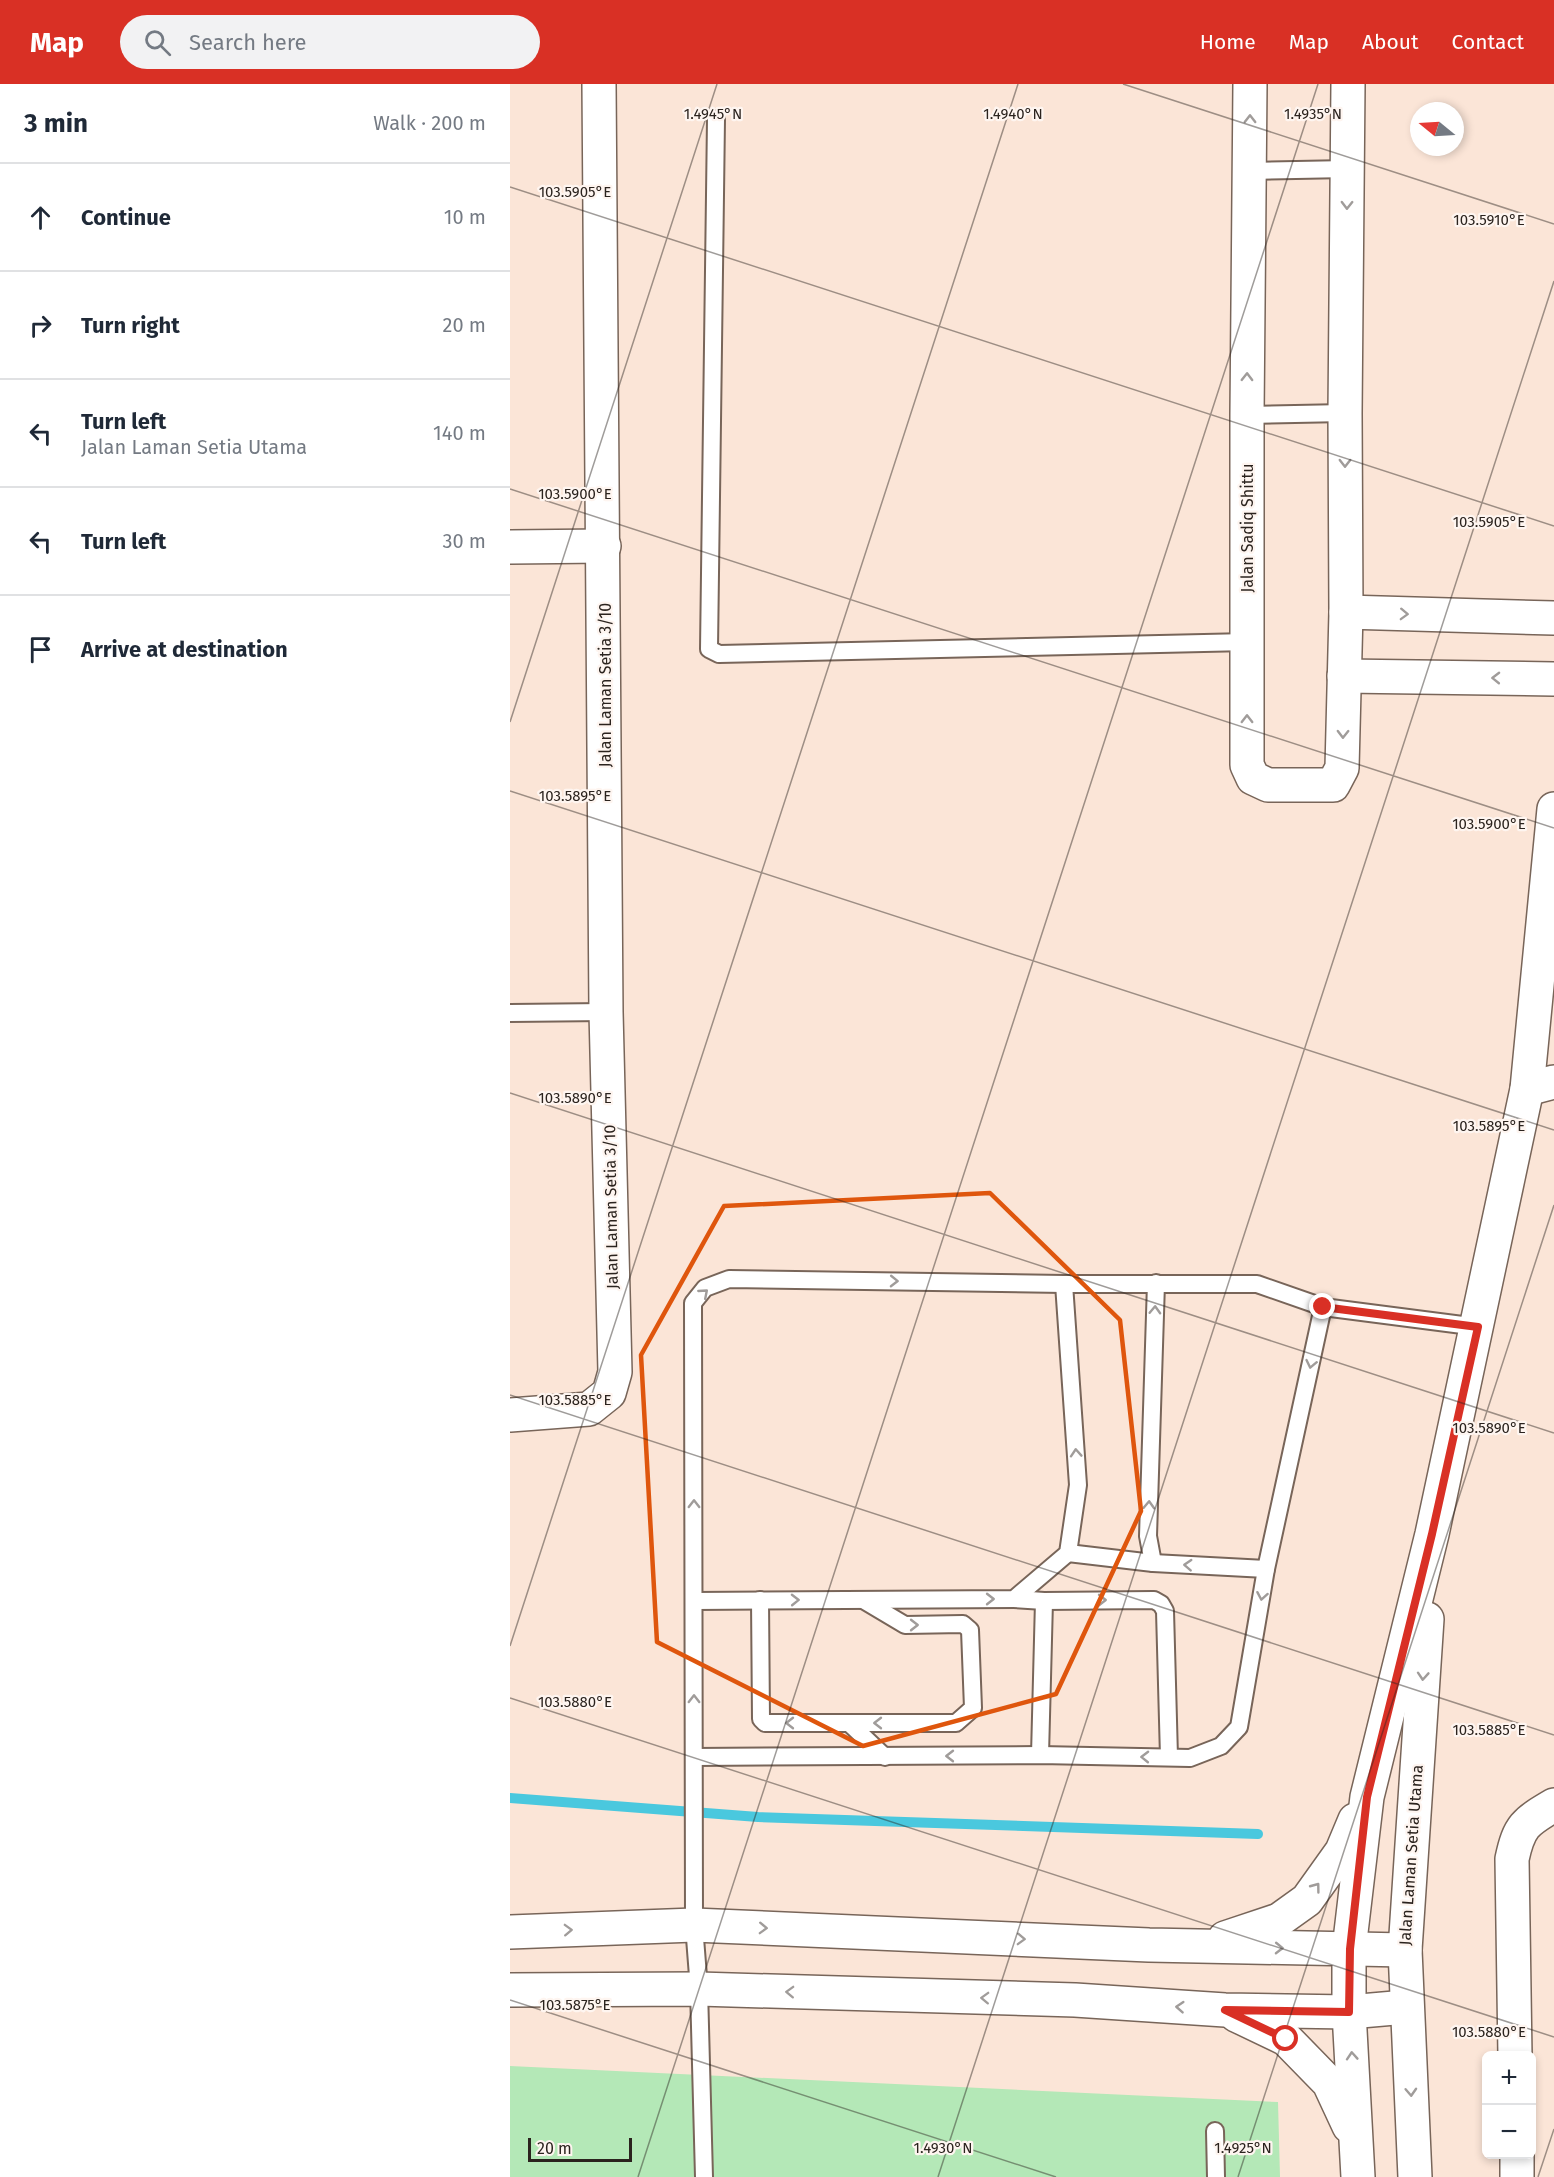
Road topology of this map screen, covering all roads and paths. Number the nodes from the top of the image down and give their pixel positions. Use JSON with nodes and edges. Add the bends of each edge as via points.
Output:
{"nodes":[{"id":1,"x":599,"y":84,"type":"edge"},
{"id":2,"x":1250,"y":84,"type":"edge"},
{"id":3,"x":1348,"y":84,"type":"edge"},
{"id":4,"x":716,"y":119,"type":"dead end"},
{"id":5,"x":1348,"y":169,"type":"junction"},
{"id":6,"x":1250,"y":171,"type":"junction"},
{"id":7,"x":1345,"y":413,"type":"junction"},
{"id":8,"x":1247,"y":415,"type":"junction"},
{"id":9,"x":604,"y":546,"type":"junction"},
{"id":10,"x":510,"y":547,"type":"edge"},
{"id":11,"x":1346,"y":612,"type":"junction"},
{"id":12,"x":1554,"y":618,"type":"edge"},
{"id":13,"x":1248,"y":642,"type":"junction"},
{"id":14,"x":1344,"y":675,"type":"junction"},
{"id":15,"x":1554,"y":680,"type":"edge"},
{"id":16,"x":1554,"y":809,"type":"edge"},
{"id":17,"x":606,"y":1012,"type":"junction"},
{"id":18,"x":510,"y":1013,"type":"edge"},
{"id":19,"x":1541,"y":1086,"type":"edge"},
{"id":20,"x":1156,"y":1283,"type":"junction"},
{"id":21,"x":1064,"y":1284,"type":"junction"},
{"id":22,"x":1323,"y":1307,"type":"junction"},
{"id":23,"x":1478,"y":1327,"type":"junction"},
{"id":24,"x":510,"y":1414,"type":"edge"},
{"id":25,"x":1432,"y":1534,"type":"junction"},
{"id":26,"x":1068,"y":1553,"type":"junction"},
{"id":27,"x":1152,"y":1563,"type":"junction"},
{"id":28,"x":1266,"y":1569,"type":"junction"},
{"id":29,"x":863,"y":1599,"type":"junction"},
{"id":30,"x":1014,"y":1599,"type":"junction"},
{"id":31,"x":760,"y":1600,"type":"junction"},
{"id":32,"x":695,"y":1601,"type":"junction"},
{"id":33,"x":1044,"y":1601,"type":"junction"},
{"id":34,"x":849,"y":1723,"type":"junction"},
{"id":35,"x":1040,"y":1755,"type":"junction"},
{"id":36,"x":885,"y":1756,"type":"junction"},
{"id":37,"x":694,"y":1757,"type":"junction"},
{"id":38,"x":1169,"y":1757,"type":"junction"},
{"id":39,"x":1367,"y":1797,"type":"junction"},
{"id":40,"x":1554,"y":1805,"type":"edge"},
{"id":41,"x":694,"y":1925,"type":"junction"},
{"id":42,"x":510,"y":1932,"type":"edge"},
{"id":43,"x":1149,"y":1945,"type":"junction"},
{"id":44,"x":1350,"y":1949,"type":"junction"},
{"id":45,"x":1405,"y":1950,"type":"junction"},
{"id":46,"x":699,"y":1989,"type":"junction"},
{"id":47,"x":510,"y":1990,"type":"edge"},
{"id":48,"x":1406,"y":2007,"type":"junction"},
{"id":49,"x":1225,"y":2010,"type":"junction"},
{"id":50,"x":1349,"y":2012,"type":"junction"},
{"id":51,"x":1515,"y":2051,"type":"edge"},
{"id":52,"x":1215,"y":2131,"type":"dead end"},
{"id":53,"x":1357,"y":2144,"type":"junction"},
{"id":54,"x":1516,"y":2159,"type":"edge"},
{"id":55,"x":704,"y":2177,"type":"edge"},
{"id":56,"x":1216,"y":2177,"type":"edge"},
{"id":57,"x":1358,"y":2177,"type":"edge"},
{"id":58,"x":1415,"y":2177,"type":"edge"},
{"id":59,"x":1517,"y":2177,"type":"edge"}],
"edges":[{"from":1,"to":9,"type":"street","name":"Jalan Laman Setia 3/10"},
{"from":6,"to":2,"type":"street","name":"Jalan Sadiq Shittu","one_way":true},
{"from":3,"to":5,"type":"street","name":"Jalan Sadiq Shittu"},
{"from":4,"to":13,"type":"lane","via":[[709,649],[719,654]]},
{"from":5,"to":6,"type":"lane"},
{"from":5,"to":7,"type":"street","name":"Jalan Sadiq Shittu","one_way":true},
{"from":8,"to":6,"type":"street","name":"Jalan Sadiq Shittu","one_way":true},
{"from":7,"to":8,"type":"lane"},
{"from":7,"to":11,"type":"street","name":"Jalan Sadiq Shittu","one_way":true},
{"from":8,"to":13,"type":"street","name":"Jalan Sadiq Shittu"},
{"from":9,"to":10,"type":"street"},
{"from":9,"to":17,"type":"street","name":"Jalan Laman Setia 3/10"},
{"from":11,"to":12,"type":"street","one_way":true},
{"from":11,"to":14,"type":"street","name":"Jalan Sadiq Shittu"},
{"from":14,"to":13,"type":"street","name":"Jalan Sadiq Shittu","one_way":true,"via":[[1342,768],[1333,786],[1268,785],[1253,778],[1247,765]]},
{"from":15,"to":14,"type":"street","one_way":true},
{"from":16,"to":19,"type":"street","name":"Jalan Laman Setia Utama"},
{"from":17,"to":18,"type":"lane"},
{"from":17,"to":24,"type":"street","name":"Jalan Laman Setia 3/10","via":[[615,1372],[609,1393],[589,1409]]},
{"from":19,"to":23,"type":"street","name":"Jalan Laman Setia Utama"},
{"from":20,"to":21,"type":"lane"},
{"from":20,"to":22,"type":"lane","via":[[1257,1284]]},
{"from":27,"to":20,"type":"lane","one_way":true,"via":[[1148,1536]]},
{"from":26,"to":21,"type":"lane","one_way":true,"via":[[1078,1485]]},
{"from":32,"to":21,"type":"lane","one_way":true,"via":[[693,1303],[705,1288],[729,1279]]},
{"from":22,"to":23,"type":"lane"},
{"from":22,"to":28,"type":"lane","one_way":true},
{"from":23,"to":25,"type":"street","name":"Jalan Laman Setia Utama"},
{"from":25,"to":39,"type":"street","name":"Jalan Laman Setia Utama"},
{"from":25,"to":45,"type":"street","name":"Jalan Laman Setia Utama","one_way":true},
{"from":26,"to":27,"type":"lane"},
{"from":26,"to":30,"type":"lane"},
{"from":28,"to":27,"type":"lane","one_way":true},
{"from":28,"to":38,"type":"lane","one_way":true,"via":[[1239,1727],[1221,1746],[1190,1758]]},
{"from":29,"to":30,"type":"lane","one_way":true},
{"from":31,"to":29,"type":"lane","one_way":true},
{"from":29,"to":34,"type":"lane","one_way":true,"via":[[905,1625],[963,1624],[970,1629],[973,1708],[956,1723]]},
{"from":30,"to":33,"type":"lane"},
{"from":31,"to":32,"type":"lane"},
{"from":34,"to":31,"type":"lane","one_way":true,"via":[[765,1723],[761,1719]]},
{"from":37,"to":32,"type":"lane","one_way":true},
{"from":33,"to":35,"type":"lane"},
{"from":33,"to":38,"type":"lane","one_way":true,"via":[[1154,1600],[1161,1604],[1165,1611]]},
{"from":34,"to":36,"type":"lane"},
{"from":35,"to":36,"type":"lane","one_way":true},
{"from":38,"to":35,"type":"lane","one_way":true},
{"from":36,"to":37,"type":"lane"},
{"from":37,"to":41,"type":"lane"},
{"from":43,"to":39,"type":"street","one_way":true,"via":[[1214,1942],[1279,1920],[1307,1900],[1329,1870]]},
{"from":39,"to":44,"type":"street","name":"Jalan Laman Setia Utama"},
{"from":40,"to":51,"type":"street","via":[[1529,1819],[1517,1837],[1512,1859]]},
{"from":42,"to":41,"type":"street","one_way":true},
{"from":41,"to":43,"type":"street","one_way":true},
{"from":41,"to":46,"type":"lane"},
{"from":43,"to":44,"type":"street","one_way":true},
{"from":44,"to":45,"type":"street"},
{"from":44,"to":50,"type":"street","name":"Jalan Laman Setia Utama"},
{"from":45,"to":48,"type":"street","name":"Jalan Laman Setia Utama"},
{"from":46,"to":47,"type":"street"},
{"from":49,"to":46,"type":"street","one_way":true,"via":[[1075,2000]]},
{"from":46,"to":55,"type":"lane"},
{"from":48,"to":50,"type":"street"},
{"from":48,"to":58,"type":"street","name":"Jalan Laman Setia Utama","one_way":true},
{"from":49,"to":50,"type":"street"},
{"from":49,"to":53,"type":"street","via":[[1286,2039],[1329,2083]]},
{"from":53,"to":50,"type":"street","name":"Jalan Laman Setia Utama","one_way":true},
{"from":52,"to":56,"type":"lane"},
{"from":53,"to":57,"type":"street","name":"Jalan Laman Setia Utama"},
{"from":54,"to":59,"type":"street"}]}
